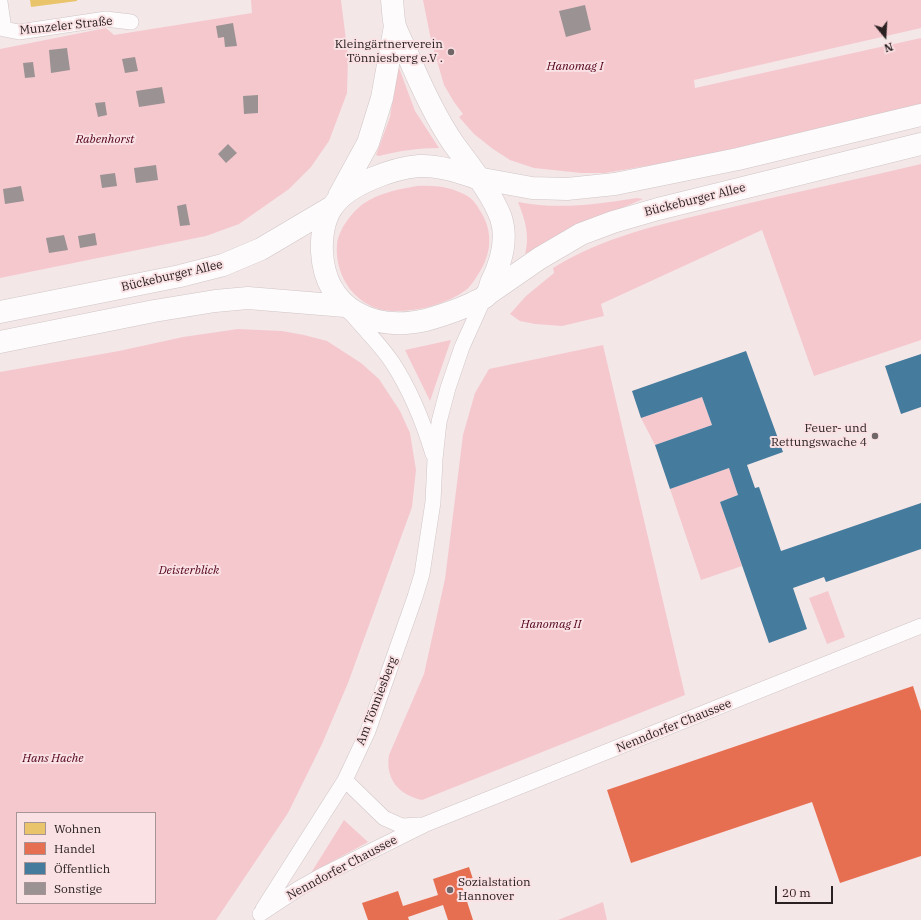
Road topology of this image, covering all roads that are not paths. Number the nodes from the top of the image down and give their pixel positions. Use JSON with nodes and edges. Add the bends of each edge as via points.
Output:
{"nodes":[{"id":1,"x":392,"y":0,"type":"edge"},
{"id":2,"x":0,"y":2,"type":"edge"},
{"id":3,"x":131,"y":22,"type":"dead end"},
{"id":4,"x":395,"y":26,"type":"junction"},
{"id":5,"x":921,"y":114,"type":"edge"},
{"id":6,"x":921,"y":144,"type":"edge"},
{"id":7,"x":477,"y":178,"type":"junction"},
{"id":8,"x":334,"y":204,"type":"junction"},
{"id":9,"x":485,"y":296,"type":"junction"},
{"id":10,"x":346,"y":306,"type":"junction"},
{"id":11,"x":0,"y":312,"type":"edge"},
{"id":12,"x":0,"y":342,"type":"edge"},
{"id":13,"x":435,"y":459,"type":"junction"},
{"id":14,"x":921,"y":626,"type":"edge"},
{"id":15,"x":345,"y":780,"type":"junction"},
{"id":16,"x":426,"y":824,"type":"junction"},
{"id":17,"x":258,"y":917,"type":"edge"}],
"edges":[{"from":1,"to":4,"type":"main road"},
{"from":2,"to":3,"type":"street","name":"Munzeler Straße","via":[[4,29],[19,32],[106,19]]},
{"from":4,"to":7,"type":"main road","via":[[444,128]]},
{"from":4,"to":8,"type":"main road","via":[[382,98],[368,143]]},
{"from":5,"to":7,"type":"main road","via":[[738,159],[615,184],[567,189],[532,188]]},
{"from":6,"to":9,"type":"main road","name":"Bückeburger Allee","via":[[613,222],[581,234],[540,258]]},
{"from":7,"to":8,"type":"main road","name":"Bückeburger Allee","via":[[420,166],[373,178]]},
{"from":7,"to":9,"type":"main road","via":[[501,218],[504,241],[498,270]]},
{"from":8,"to":10,"type":"main road","via":[[323,229],[322,262],[334,292]]},
{"from":8,"to":11,"type":"main road","name":"Bückeburger Allee","via":[[261,249],[223,265]]},
{"from":9,"to":10,"type":"main road","name":"Bückeburger Allee","via":[[466,307],[437,317],[401,323],[380,322]]},
{"from":9,"to":13,"type":"street","name":"Am Tönniesberg","via":[[462,347],[448,388],[439,422]]},
{"from":10,"to":12,"type":"main road","via":[[248,298],[215,300]]},
{"from":10,"to":13,"type":"street","name":"Am Tönniesberg","via":[[391,361],[415,403]]},
{"from":13,"to":15,"type":"street","name":"Am Tönniesberg","via":[[433,502],[422,574],[368,731]]},
{"from":14,"to":16,"type":"street","name":"Nenndorfer Chaussee"},
{"from":15,"to":16,"type":"street","name":"Nenndorfer Chaussee","via":[[384,818],[402,826]]},
{"from":15,"to":17,"type":"street","name":"Am Tönniesberg"},
{"from":16,"to":17,"type":"street","name":"Nenndorfer Chaussee","via":[[321,876]]}]}
